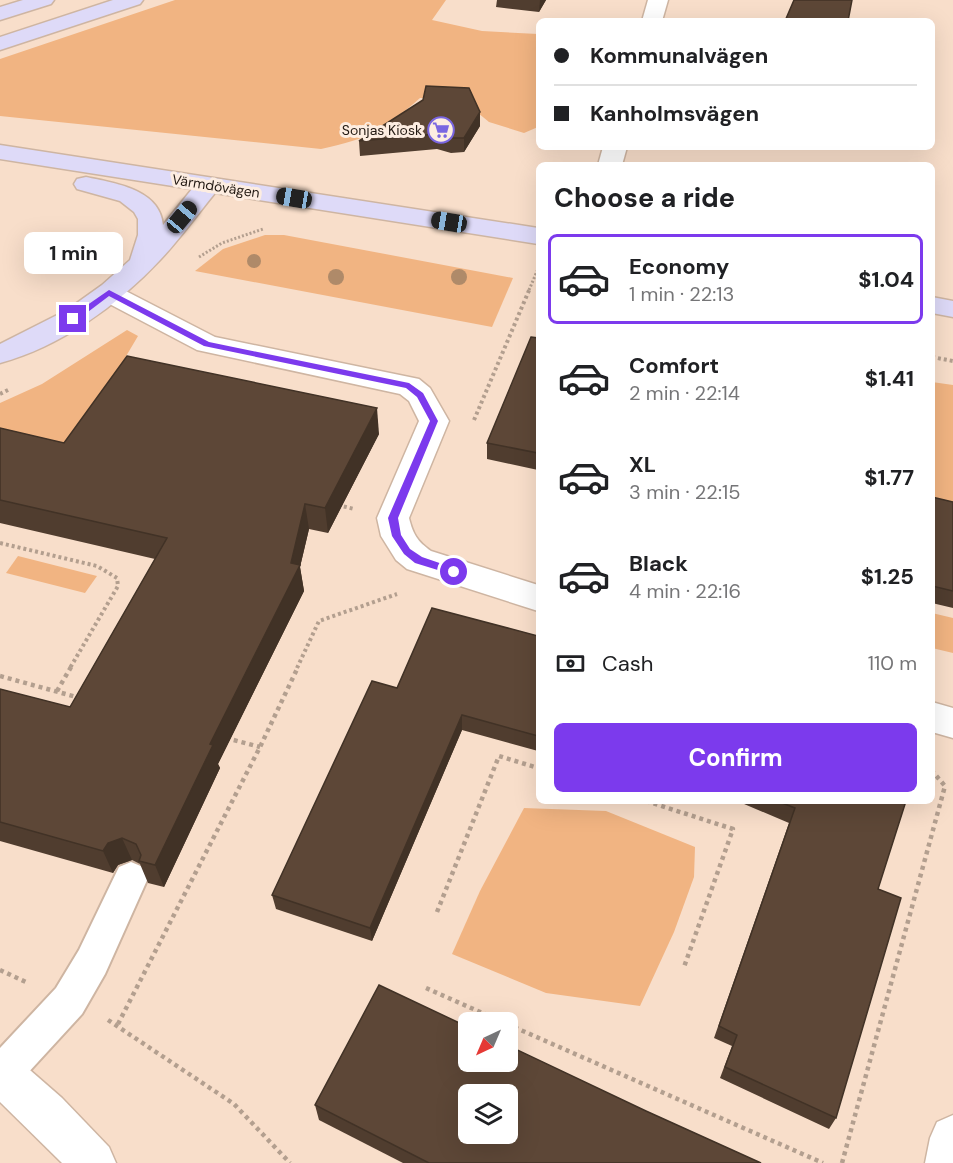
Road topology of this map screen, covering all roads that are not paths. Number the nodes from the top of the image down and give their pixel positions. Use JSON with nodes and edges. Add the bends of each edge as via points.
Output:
{"nodes":[{"id":1,"x":44,"y":0,"type":"edge"},
{"id":2,"x":133,"y":0,"type":"edge"},
{"id":3,"x":658,"y":0,"type":"edge"},
{"id":4,"x":0,"y":14,"type":"edge"},
{"id":5,"x":653,"y":18,"type":"edge"},
{"id":6,"x":0,"y":44,"type":"edge"},
{"id":7,"x":0,"y":153,"type":"edge"},
{"id":8,"x":0,"y":161,"type":"edge"},
{"id":9,"x":209,"y":185,"type":"junction"},
{"id":10,"x":536,"y":236,"type":"edge"},
{"id":11,"x":143,"y":262,"type":"junction"},
{"id":12,"x":109,"y":292,"type":"junction"},
{"id":13,"x":935,"y":306,"type":"edge"},
{"id":14,"x":953,"y":309,"type":"edge"},
{"id":15,"x":0,"y":354,"type":"edge"},
{"id":16,"x":536,"y":597,"type":"edge"},
{"id":17,"x":935,"y":718,"type":"edge"},
{"id":18,"x":953,"y":723,"type":"edge"},
{"id":19,"x":131,"y":878,"type":"edge"},
{"id":20,"x":1,"y":1073,"type":"edge"},
{"id":21,"x":953,"y":1138,"type":"edge"},
{"id":22,"x":93,"y":1163,"type":"edge"},
{"id":23,"x":948,"y":1163,"type":"edge"}],
"edges":[{"from":1,"to":4,"type":"main road"},
{"from":2,"to":6,"type":"main road"},
{"from":3,"to":5,"type":"street"},
{"from":7,"to":9,"type":"main road","name":"Värmdövägen"},
{"from":8,"to":11,"type":"main road","via":[[128,195],[141,203],[152,229]]},
{"from":9,"to":10,"type":"main road","name":"Värmdövägen"},
{"from":9,"to":11,"type":"main road"},
{"from":11,"to":12,"type":"main road"},
{"from":12,"to":15,"type":"main road","via":[[73,319]]},
{"from":12,"to":16,"type":"street","via":[[207,344],[409,386],[420,395],[434,421],[393,518],[397,536],[419,560]]},
{"from":13,"to":14,"type":"main road"},
{"from":17,"to":18,"type":"street"},
{"from":19,"to":20,"type":"lane","via":[[69,1001]]},
{"from":20,"to":22,"type":"street"},
{"from":21,"to":23,"type":"street"}]}
